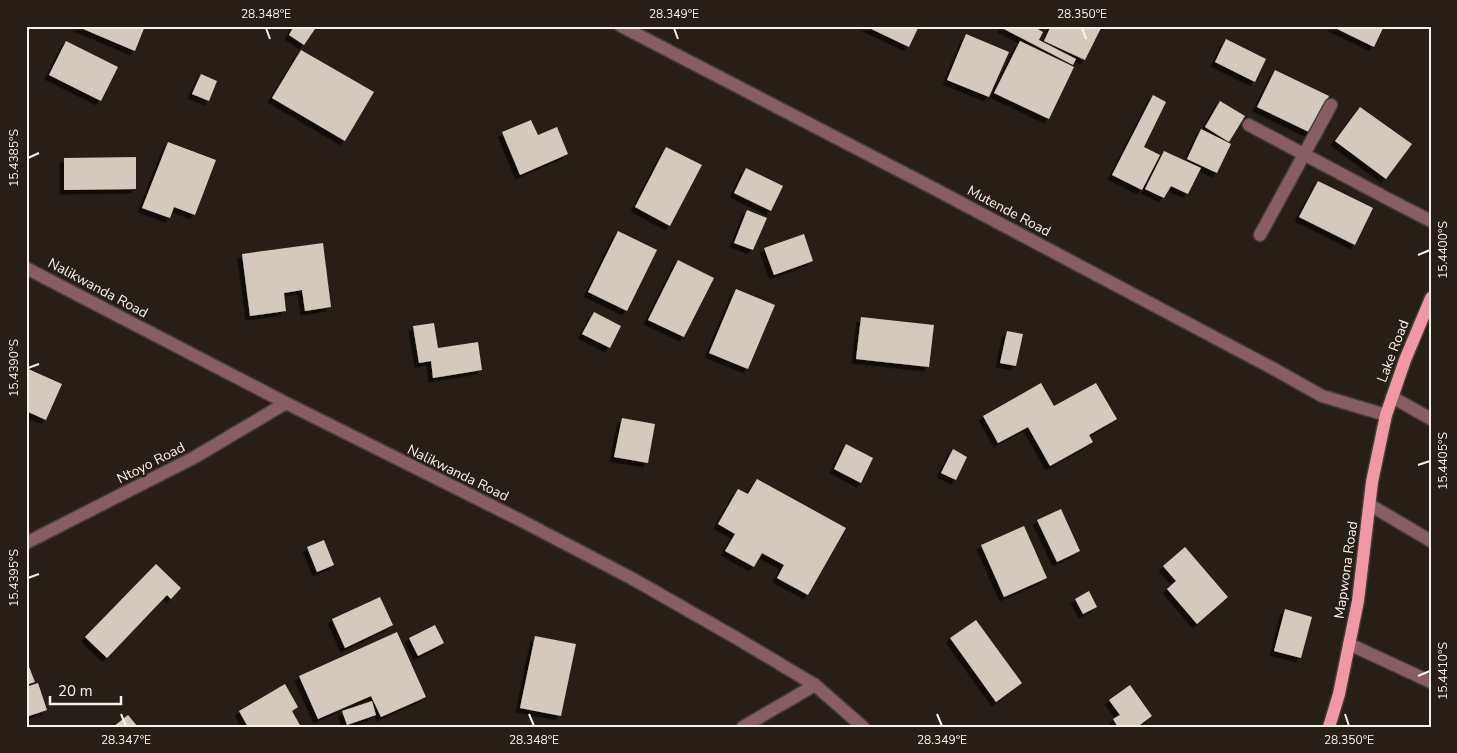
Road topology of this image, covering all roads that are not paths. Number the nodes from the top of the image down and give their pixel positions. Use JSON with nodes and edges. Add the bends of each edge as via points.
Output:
{"nodes":[{"id":1,"x":621,"y":26,"type":"edge"},
{"id":2,"x":1331,"y":105,"type":"dead end"},
{"id":3,"x":1250,"y":125,"type":"dead end"},
{"id":4,"x":1304,"y":154,"type":"junction"},
{"id":5,"x":1431,"y":221,"type":"edge"},
{"id":6,"x":1260,"y":235,"type":"dead end"},
{"id":7,"x":26,"y":268,"type":"edge"},
{"id":8,"x":1431,"y":298,"type":"edge"},
{"id":9,"x":1392,"y":397,"type":"junction"},
{"id":10,"x":286,"y":403,"type":"junction"},
{"id":11,"x":1386,"y":416,"type":"junction"},
{"id":12,"x":1431,"y":419,"type":"edge"},
{"id":13,"x":1370,"y":505,"type":"junction"},
{"id":14,"x":1431,"y":541,"type":"edge"},
{"id":15,"x":26,"y":543,"type":"edge"},
{"id":16,"x":1349,"y":644,"type":"junction"},
{"id":17,"x":1431,"y":682,"type":"edge"},
{"id":18,"x":815,"y":685,"type":"junction"},
{"id":19,"x":743,"y":727,"type":"edge"},
{"id":20,"x":863,"y":727,"type":"edge"},
{"id":21,"x":1329,"y":727,"type":"edge"}],
"edges":[{"from":1,"to":11,"type":"street","name":"Mutende Road","via":[[1322,396]]},
{"from":2,"to":4,"type":"street"},
{"from":3,"to":4,"type":"street"},
{"from":4,"to":5,"type":"street"},
{"from":4,"to":6,"type":"street"},
{"from":7,"to":10,"type":"street","name":"Nalikwanda Road"},
{"from":8,"to":9,"type":"main road","name":"Lake Road"},
{"from":9,"to":11,"type":"main road","name":"Lake Road"},
{"from":9,"to":12,"type":"street"},
{"from":10,"to":15,"type":"street","name":"Ntoyo Road","via":[[195,457]]},
{"from":10,"to":18,"type":"street","name":"Nalikwanda Road","via":[[634,579]]},
{"from":11,"to":13,"type":"main road","name":"Mapwona Road"},
{"from":13,"to":14,"type":"street"},
{"from":13,"to":16,"type":"main road","name":"Mapwona Road"},
{"from":16,"to":17,"type":"street"},
{"from":16,"to":21,"type":"main road","name":"Mapwona Road"},
{"from":18,"to":19,"type":"street"},
{"from":18,"to":20,"type":"street","name":"Nalikwanda Road"}]}
